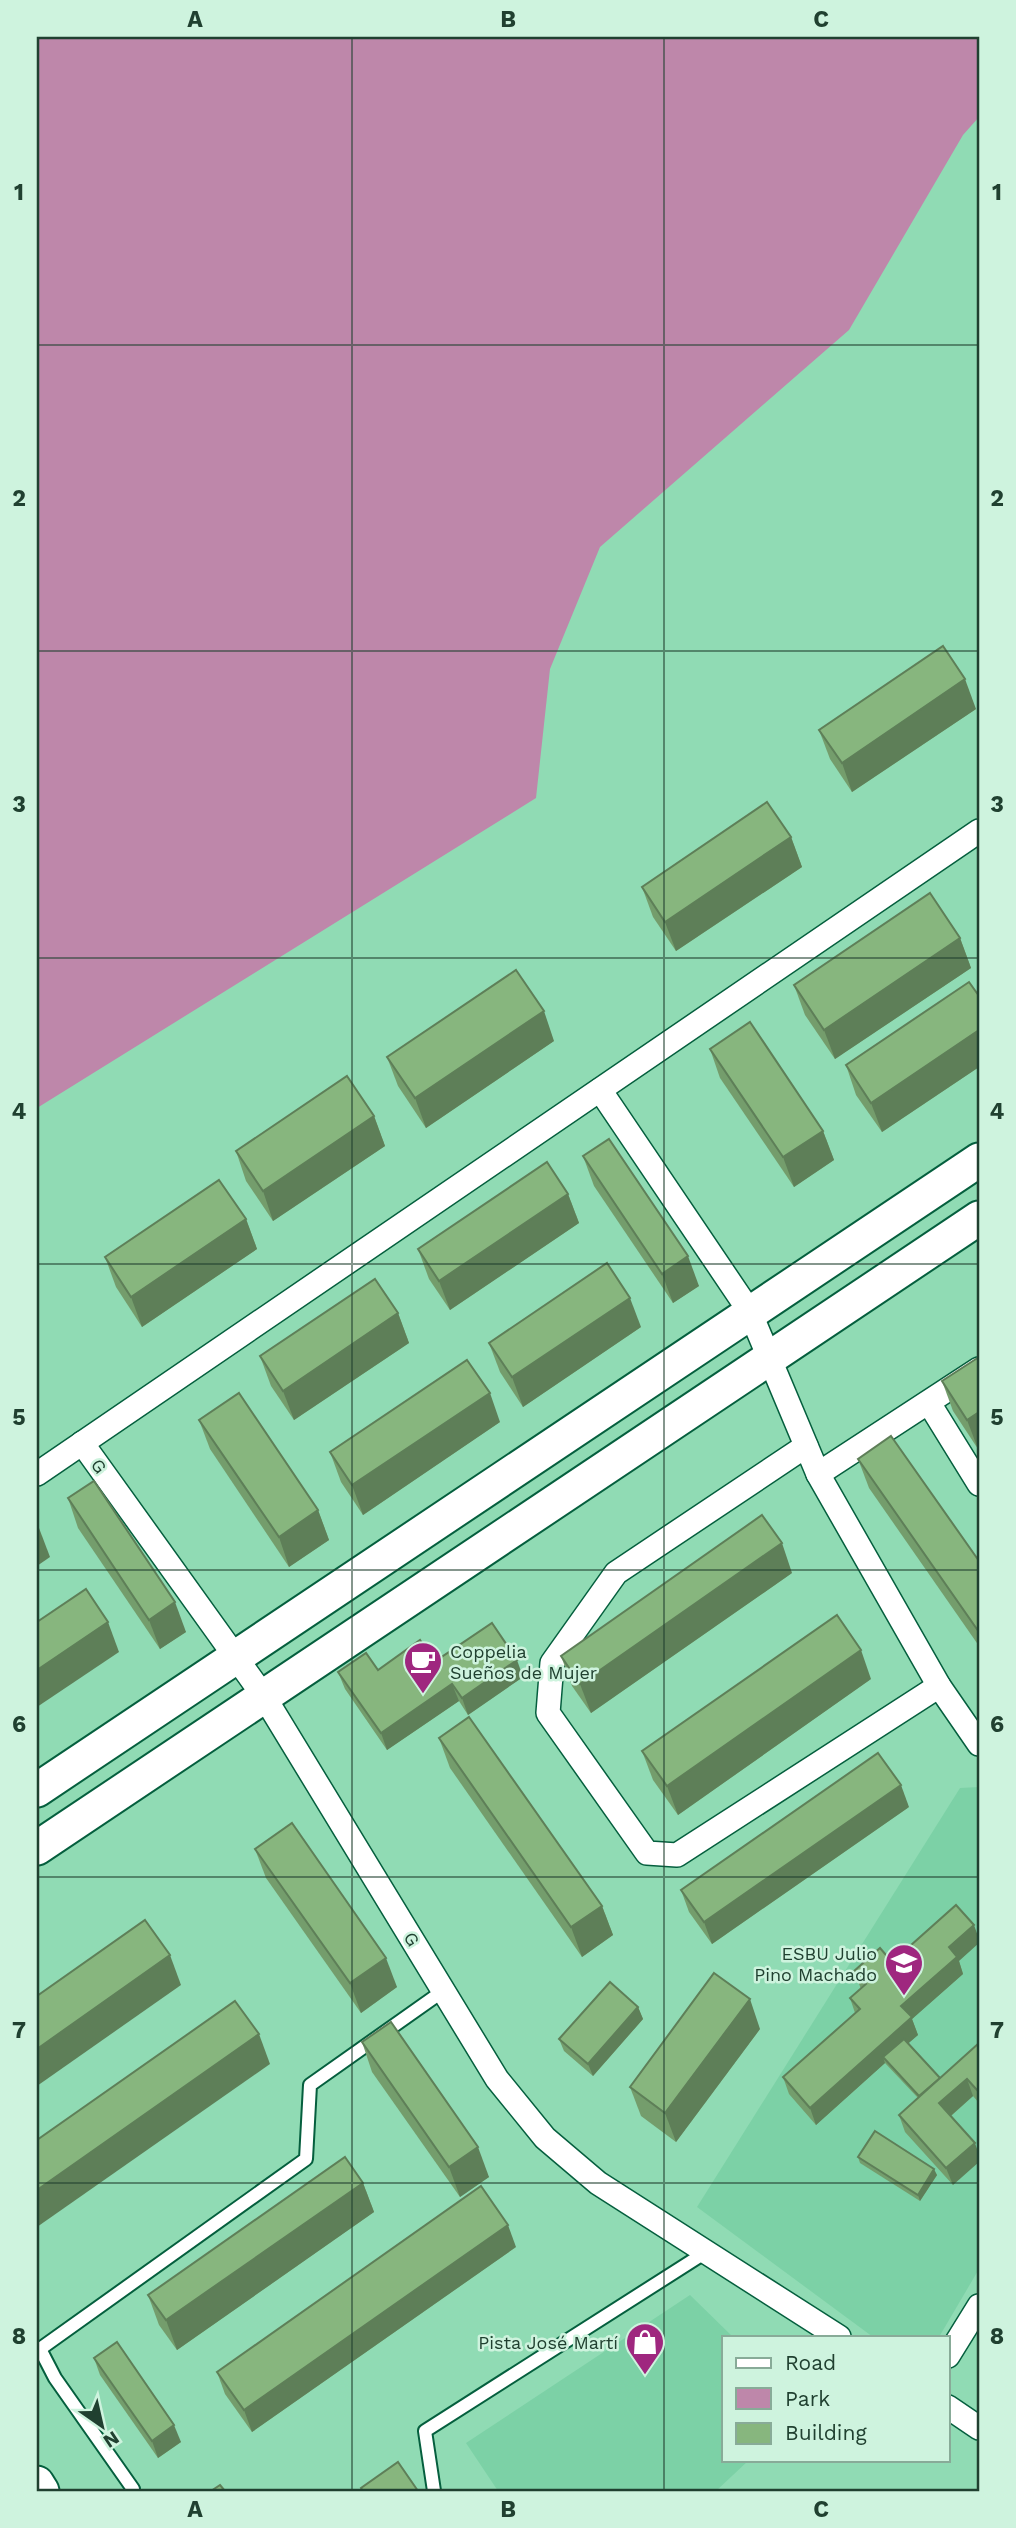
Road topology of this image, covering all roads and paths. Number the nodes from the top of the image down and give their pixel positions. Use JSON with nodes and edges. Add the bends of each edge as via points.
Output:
{"nodes":[{"id":1,"x":979,"y":831,"type":"edge"},
{"id":2,"x":600,"y":1090,"type":"junction"},
{"id":3,"x":979,"y":1160,"type":"edge"},
{"id":4,"x":979,"y":1218,"type":"edge"},
{"id":5,"x":750,"y":1312,"type":"junction"},
{"id":6,"x":769,"y":1359,"type":"junction"},
{"id":7,"x":979,"y":1369,"type":"edge"},
{"id":8,"x":929,"y":1403,"type":"junction"},
{"id":9,"x":82,"y":1443,"type":"junction"},
{"id":10,"x":806,"y":1446,"type":"junction"},
{"id":11,"x":37,"y":1474,"type":"edge"},
{"id":12,"x":818,"y":1474,"type":"junction"},
{"id":13,"x":979,"y":1485,"type":"edge"},
{"id":14,"x":237,"y":1658,"type":"junction"},
{"id":15,"x":939,"y":1686,"type":"junction"},
{"id":16,"x":265,"y":1698,"type":"junction"},
{"id":17,"x":979,"y":1744,"type":"edge"},
{"id":18,"x":37,"y":1790,"type":"edge"},
{"id":19,"x":37,"y":1848,"type":"edge"},
{"id":20,"x":443,"y":1991,"type":"junction"},
{"id":21,"x":706,"y":2252,"type":"junction"},
{"id":22,"x":979,"y":2306,"type":"edge"},
{"id":23,"x":837,"y":2336,"type":"edge"},
{"id":24,"x":39,"y":2350,"type":"edge"},
{"id":25,"x":950,"y":2353,"type":"edge"},
{"id":26,"x":950,"y":2408,"type":"edge"},
{"id":27,"x":979,"y":2428,"type":"edge"},
{"id":28,"x":37,"y":2483,"type":"edge"},
{"id":29,"x":133,"y":2489,"type":"dead end"},
{"id":30,"x":42,"y":2491,"type":"edge"},
{"id":31,"x":434,"y":2491,"type":"edge"}],
"edges":[{"from":1,"to":2,"type":"street"},
{"from":2,"to":5,"type":"street"},
{"from":2,"to":9,"type":"street"},
{"from":3,"to":5,"type":"street"},
{"from":4,"to":6,"type":"street"},
{"from":5,"to":6,"type":"street"},
{"from":5,"to":14,"type":"street"},
{"from":6,"to":10,"type":"street"},
{"from":6,"to":16,"type":"street"},
{"from":7,"to":8,"type":"street"},
{"from":8,"to":12,"type":"street"},
{"from":8,"to":13,"type":"street"},
{"from":9,"to":11,"type":"street"},
{"from":9,"to":14,"type":"street","name":"G"},
{"from":10,"to":12,"type":"street"},
{"from":10,"to":15,"type":"street","via":[[616,1573],[552,1663],[548,1713],[647,1853],[677,1855]]},
{"from":12,"to":15,"type":"street"},
{"from":14,"to":16,"type":"street","name":"G"},
{"from":14,"to":18,"type":"street"},
{"from":15,"to":17,"type":"street"},
{"from":16,"to":19,"type":"street"},
{"from":16,"to":20,"type":"street","name":"G"},
{"from":20,"to":21,"type":"street","name":"G","via":[[497,2080],[545,2138],[598,2183]]},
{"from":20,"to":24,"type":"lane","via":[[310,2085],[306,2159]]},
{"from":21,"to":23,"type":"street","name":"G"},
{"from":21,"to":31,"type":"lane","via":[[425,2431]]},
{"from":22,"to":25,"type":"street"},
{"from":24,"to":29,"type":"lane"},
{"from":26,"to":27,"type":"street"},
{"from":28,"to":30,"type":"street"}]}
